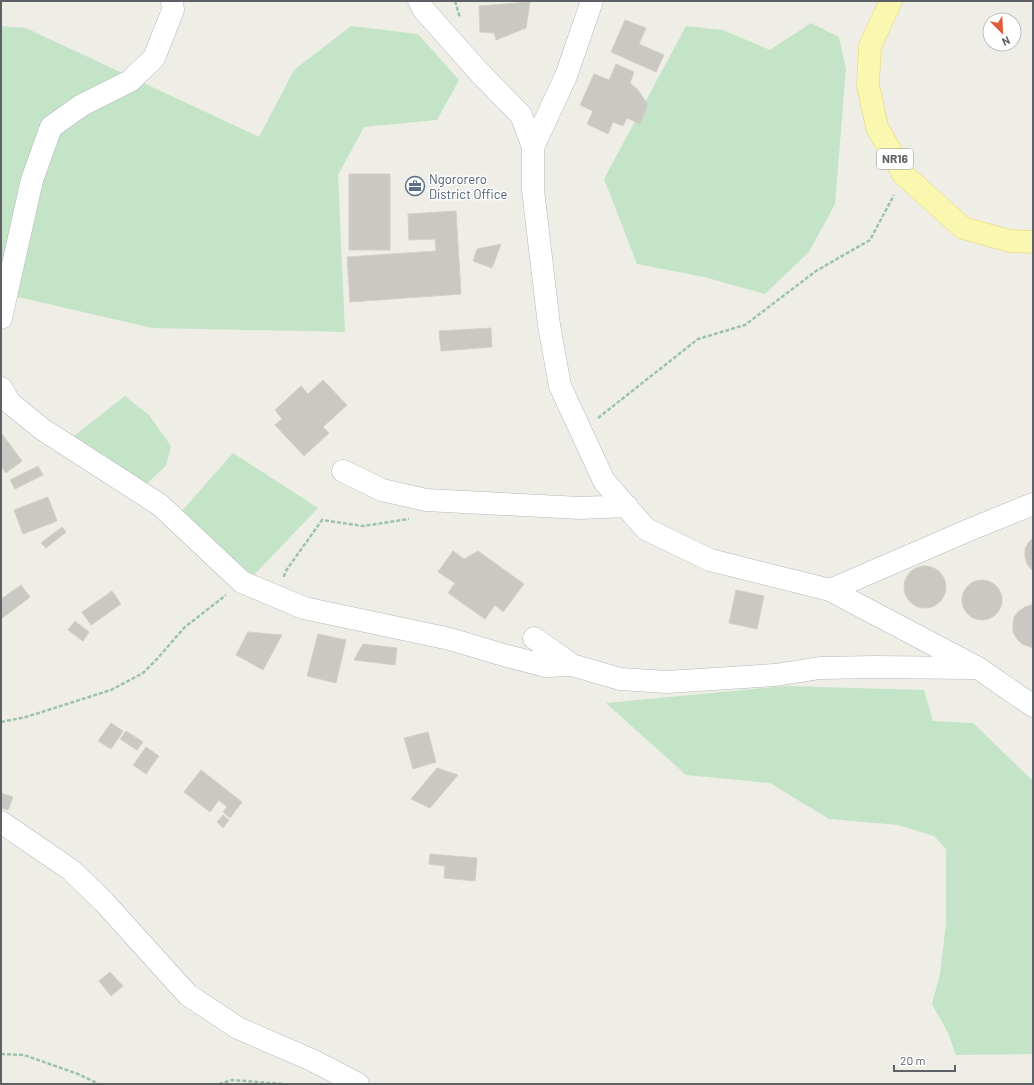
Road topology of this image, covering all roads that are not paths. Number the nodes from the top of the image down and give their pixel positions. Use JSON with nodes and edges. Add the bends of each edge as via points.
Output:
{"nodes":[{"id":1,"x":172,"y":1,"type":"edge"},
{"id":2,"x":419,"y":1,"type":"edge"},
{"id":3,"x":592,"y":1,"type":"edge"},
{"id":4,"x":891,"y":1,"type":"edge"},
{"id":5,"x":533,"y":147,"type":"junction"},
{"id":6,"x":1033,"y":242,"type":"edge"},
{"id":7,"x":1,"y":318,"type":"edge"},
{"id":8,"x":1,"y":388,"type":"edge"},
{"id":9,"x":343,"y":471,"type":"dead end"},
{"id":10,"x":1033,"y":504,"type":"edge"},
{"id":11,"x":627,"y":506,"type":"junction"},
{"id":12,"x":830,"y":590,"type":"junction"},
{"id":13,"x":534,"y":638,"type":"dead end"},
{"id":14,"x":572,"y":665,"type":"junction"},
{"id":15,"x":978,"y":668,"type":"junction"},
{"id":16,"x":1033,"y":706,"type":"edge"},
{"id":17,"x":1,"y":822,"type":"edge"},
{"id":18,"x":358,"y":1084,"type":"edge"}],
"edges":[{"from":1,"to":7,"type":"street","via":[[173,10],[154,58],[130,81],[82,105],[51,127],[32,180]]},
{"from":2,"to":5,"type":"street","via":[[478,71],[521,115]]},
{"from":3,"to":5,"type":"street","via":[[566,76]]},
{"from":4,"to":6,"type":"main road","number":"NR16","via":[[870,46],[868,85],[877,127],[904,175],[963,228],[1010,241]]},
{"from":5,"to":11,"type":"street","via":[[532,190],[549,325],[560,386],[604,481]]},
{"from":8,"to":14,"type":"street","via":[[10,403],[42,429],[160,505],[242,582],[304,608],[450,639],[546,666]]},
{"from":9,"to":11,"type":"street","via":[[382,490],[426,500],[580,508]]},
{"from":10,"to":12,"type":"street"},
{"from":11,"to":12,"type":"street","via":[[646,528],[710,560]]},
{"from":12,"to":15,"type":"street"},
{"from":13,"to":14,"type":"street"},
{"from":14,"to":15,"type":"street","via":[[620,679],[667,682],[775,675],[820,668]]},
{"from":15,"to":16,"type":"street"},
{"from":17,"to":18,"type":"street","via":[[71,870],[104,902],[188,995],[238,1028],[314,1061]]}]}
